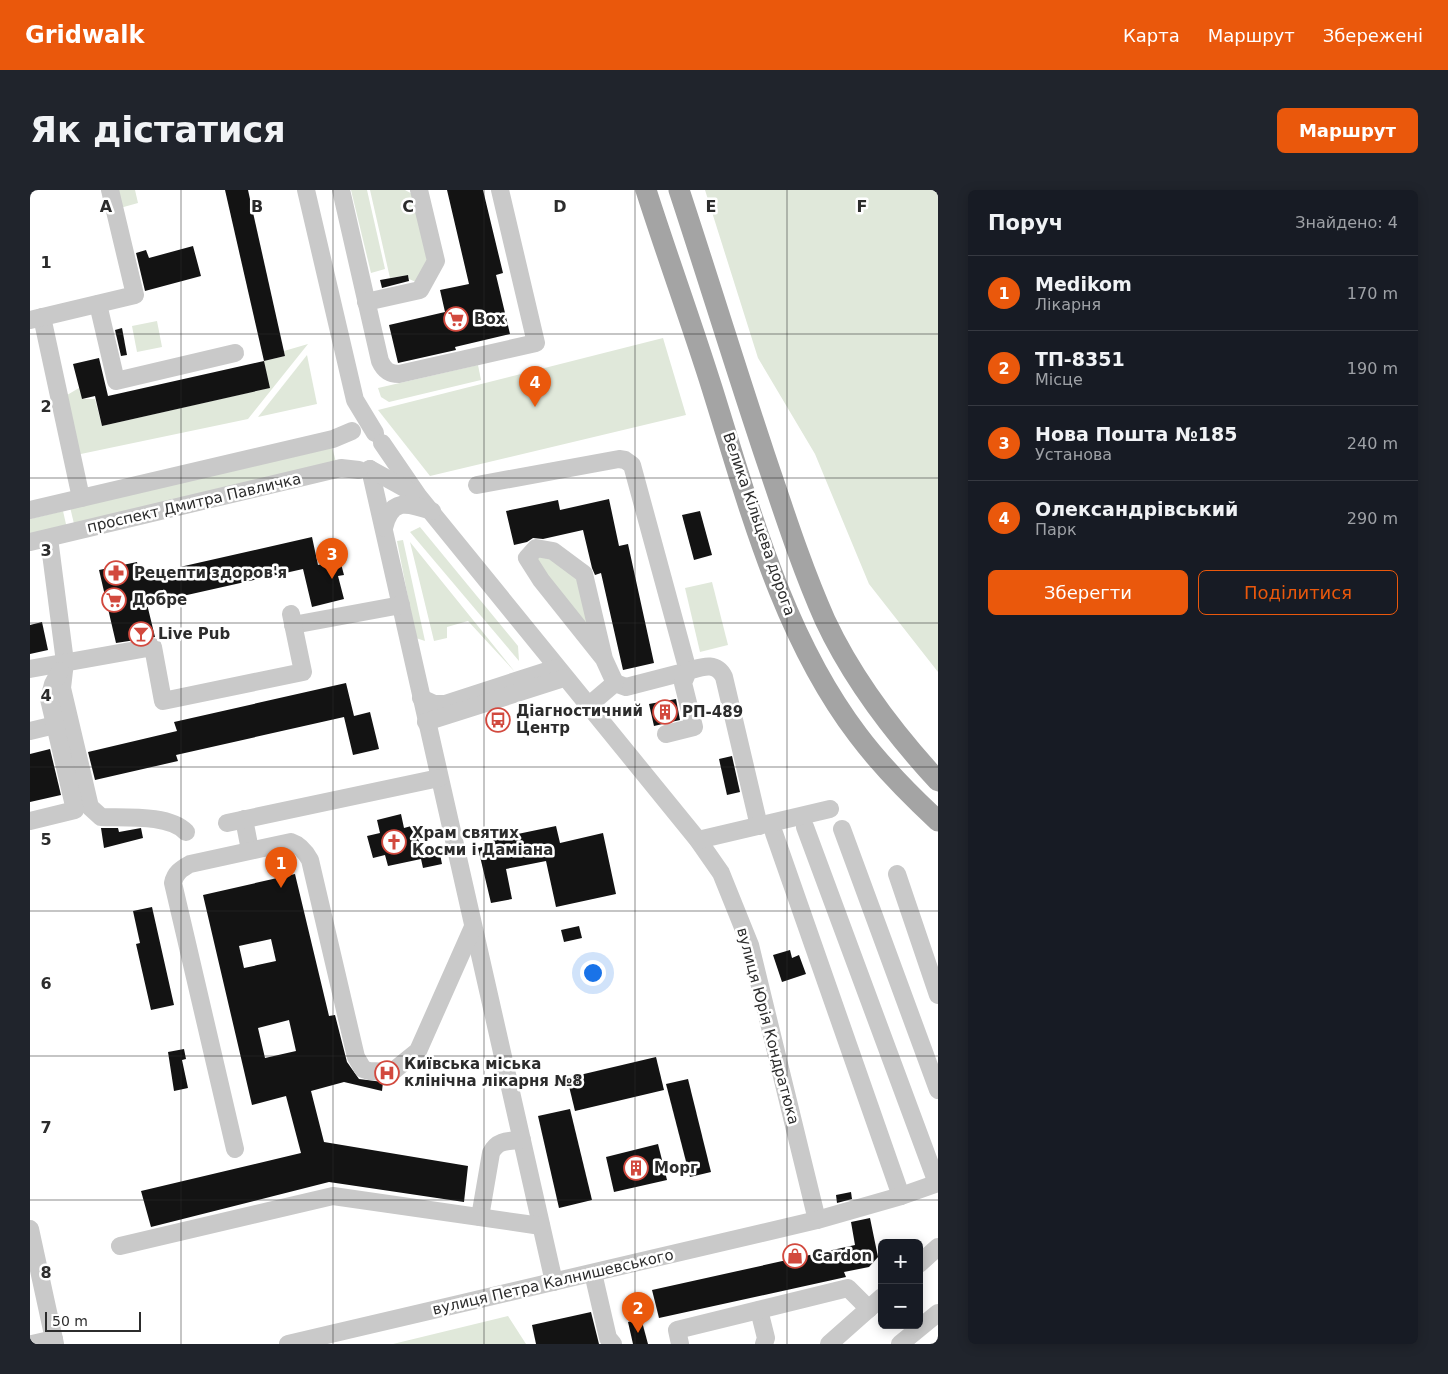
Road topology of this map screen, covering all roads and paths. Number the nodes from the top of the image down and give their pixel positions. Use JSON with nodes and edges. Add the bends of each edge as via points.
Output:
{"nodes":[{"id":1,"x":110,"y":190,"type":"edge"},
{"id":2,"x":306,"y":190,"type":"edge"},
{"id":3,"x":341,"y":190,"type":"edge"},
{"id":4,"x":419,"y":190,"type":"edge"},
{"id":5,"x":500,"y":190,"type":"edge"},
{"id":6,"x":646,"y":190,"type":"edge"},
{"id":7,"x":679,"y":190,"type":"edge"},
{"id":8,"x":366,"y":302,"type":"junction"},
{"id":9,"x":98,"y":304,"type":"junction"},
{"id":10,"x":36,"y":318,"type":"edge"},
{"id":11,"x":235,"y":353,"type":"dead end"},
{"id":12,"x":355,"y":400,"type":"junction"},
{"id":13,"x":352,"y":431,"type":"junction"},
{"id":14,"x":379,"y":438,"type":"junction"},
{"id":15,"x":364,"y":469,"type":"junction"},
{"id":16,"x":477,"y":485,"type":"dead end"},
{"id":17,"x":419,"y":497,"type":"junction"},
{"id":18,"x":81,"y":498,"type":"junction"},
{"id":19,"x":30,"y":510,"type":"edge"},
{"id":20,"x":432,"y":511,"type":"junction"},
{"id":21,"x":384,"y":528,"type":"junction"},
{"id":22,"x":49,"y":538,"type":"junction"},
{"id":23,"x":30,"y":542,"type":"edge"},
{"id":24,"x":401,"y":605,"type":"junction"},
{"id":25,"x":604,"y":659,"type":"junction"},
{"id":26,"x":65,"y":662,"type":"junction"},
{"id":27,"x":30,"y":669,"type":"edge"},
{"id":28,"x":688,"y":671,"type":"junction"},
{"id":29,"x":560,"y":673,"type":"junction"},
{"id":30,"x":615,"y":684,"type":"junction"},
{"id":31,"x":421,"y":698,"type":"junction"},
{"id":32,"x":588,"y":706,"type":"junction"},
{"id":33,"x":426,"y":722,"type":"junction"},
{"id":34,"x":55,"y":725,"type":"junction"},
{"id":35,"x":30,"y":731,"type":"edge"},
{"id":36,"x":666,"y":734,"type":"dead end"},
{"id":37,"x":439,"y":778,"type":"junction"},
{"id":38,"x":938,"y":780,"type":"edge"},
{"id":39,"x":830,"y":809,"type":"dead end"},
{"id":40,"x":244,"y":819,"type":"junction"},
{"id":41,"x":30,"y":821,"type":"edge"},
{"id":42,"x":938,"y":821,"type":"edge"},
{"id":43,"x":227,"y":823,"type":"dead end"},
{"id":44,"x":805,"y":827,"type":"dead end"},
{"id":45,"x":842,"y":829,"type":"dead end"},
{"id":46,"x":767,"y":830,"type":"junction"},
{"id":47,"x":186,"y":832,"type":"dead end"},
{"id":48,"x":698,"y":840,"type":"junction"},
{"id":49,"x":250,"y":850,"type":"junction"},
{"id":50,"x":898,"y":874,"type":"dead end"},
{"id":51,"x":473,"y":928,"type":"junction"},
{"id":52,"x":938,"y":995,"type":"edge"},
{"id":53,"x":938,"y":1090,"type":"edge"},
{"id":54,"x":522,"y":1140,"type":"junction"},
{"id":55,"x":235,"y":1149,"type":"dead end"},
{"id":56,"x":937,"y":1183,"type":"edge"},
{"id":57,"x":901,"y":1196,"type":"junction"},
{"id":58,"x":480,"y":1217,"type":"junction"},
{"id":59,"x":817,"y":1220,"type":"junction"},
{"id":60,"x":541,"y":1226,"type":"junction"},
{"id":61,"x":30,"y":1229,"type":"edge"},
{"id":62,"x":120,"y":1246,"type":"dead end"},
{"id":63,"x":938,"y":1247,"type":"edge"},
{"id":64,"x":923,"y":1260,"type":"edge"},
{"id":65,"x":593,"y":1273,"type":"junction"},
{"id":66,"x":554,"y":1282,"type":"junction"},
{"id":67,"x":875,"y":1303,"type":"edge"},
{"id":68,"x":759,"y":1310,"type":"junction"},
{"id":69,"x":938,"y":1314,"type":"edge"},
{"id":70,"x":55,"y":1342,"type":"edge"},
{"id":71,"x":32,"y":1344,"type":"edge"},
{"id":72,"x":288,"y":1344,"type":"edge"},
{"id":73,"x":613,"y":1344,"type":"edge"},
{"id":74,"x":680,"y":1344,"type":"edge"},
{"id":75,"x":764,"y":1344,"type":"edge"},
{"id":76,"x":829,"y":1344,"type":"edge"},
{"id":77,"x":900,"y":1344,"type":"edge"}],
"edges":[{"from":1,"to":9,"type":"street","via":[[135,294]]},
{"from":2,"to":12,"type":"street","name":"вулиця Юрія Кондратюка"},
{"from":3,"to":8,"type":"street"},
{"from":4,"to":8,"type":"street","via":[[436,261],[420,290]]},
{"from":5,"to":8,"type":"street","via":[[536,343],[391,374],[380,361]]},
{"from":6,"to":42,"type":"main road","name":"Велика Кільцева дорога","via":[[741,480],[790,616],[809,656],[857,734],[885,769]]},
{"from":7,"to":38,"type":"main road","name":"Велика Кільцева дорога","via":[[727,343],[801,559],[826,621],[873,703],[905,745]]},
{"from":9,"to":10,"type":"street"},
{"from":9,"to":11,"type":"street","via":[[116,381]]},
{"from":10,"to":18,"type":"street"},
{"from":12,"to":13,"type":"street","name":"вулиця Юрія Кондратюка"},
{"from":12,"to":14,"type":"street","name":"вулиця Юрія Кондратюка"},
{"from":13,"to":14,"type":"street","via":[[364,428]]},
{"from":13,"to":15,"type":"street","via":[[342,444],[342,456],[349,465]]},
{"from":13,"to":18,"type":"street","name":"проспект Дмитра Павличка","via":[[333,439]]},
{"from":14,"to":15,"type":"street","via":[[380,461]]},
{"from":14,"to":17,"type":"street","name":"вулиця Юрія Кондратюка"},
{"from":15,"to":17,"type":"street","name":"вулиця Юрія Кондратюка"},
{"from":15,"to":21,"type":"street"},
{"from":15,"to":22,"type":"street","name":"проспект Дмитра Павличка","via":[[340,468]]},
{"from":16,"to":28,"type":"street","via":[[619,459],[632,465]]},
{"from":17,"to":20,"type":"street","name":"вулиця Юрія Кондратюка"},
{"from":18,"to":19,"type":"street","name":"проспект Дмитра Павличка"},
{"from":20,"to":21,"type":"street","via":[[411,504],[400,505],[386,516]]},
{"from":20,"to":29,"type":"street","name":"вулиця Юрія Кондратюка"},
{"from":21,"to":24,"type":"street"},
{"from":22,"to":23,"type":"street","name":"проспект Дмитра Павличка"},
{"from":22,"to":26,"type":"street"},
{"from":24,"to":26,"type":"street","via":[[292,619],[303,672],[163,700],[153,647]]},
{"from":24,"to":31,"type":"street"},
{"from":25,"to":25,"type":"street","via":[[584,574],[553,551],[536,548],[527,558]]},
{"from":25,"to":30,"type":"street"},
{"from":26,"to":27,"type":"street"},
{"from":26,"to":34,"type":"street","via":[[52,684],[49,699]]},
{"from":26,"to":47,"type":"street","via":[[62,688],[90,807],[101,817],[148,818],[180,825]]},
{"from":28,"to":30,"type":"street","via":[[626,687]]},
{"from":28,"to":36,"type":"street","via":[[683,683],[694,727]]},
{"from":28,"to":46,"type":"street","via":[[710,665],[724,677]]},
{"from":29,"to":31,"type":"street","via":[[445,704],[434,704]]},
{"from":29,"to":32,"type":"street","name":"вулиця Юрія Кондратюка"},
{"from":29,"to":33,"type":"street"},
{"from":30,"to":32,"type":"street"},
{"from":31,"to":33,"type":"street"},
{"from":32,"to":48,"type":"street","name":"вулиця Юрія Кондратюка"},
{"from":33,"to":37,"type":"street"},
{"from":34,"to":35,"type":"street"},
{"from":34,"to":41,"type":"street","via":[[75,810]]},
{"from":37,"to":40,"type":"street"},
{"from":37,"to":51,"type":"street"},
{"from":39,"to":46,"type":"street"},
{"from":40,"to":43,"type":"street"},
{"from":40,"to":49,"type":"street"},
{"from":44,"to":56,"type":"street"},
{"from":45,"to":53,"type":"street"},
{"from":46,"to":48,"type":"street"},
{"from":46,"to":57,"type":"street"},
{"from":48,"to":59,"type":"street","name":"вулиця Юрія Кондратюка","via":[[721,873],[750,945]]},
{"from":49,"to":51,"type":"street","via":[[291,842],[298,845],[310,860],[356,1057],[363,1069],[370,1072],[392,1072],[418,1051]]},
{"from":49,"to":55,"type":"street","via":[[190,864],[174,876],[173,884]]},
{"from":50,"to":52,"type":"street"},
{"from":51,"to":54,"type":"street"},
{"from":54,"to":58,"type":"street","via":[[501,1142],[490,1153]]},
{"from":54,"to":60,"type":"street"},
{"from":56,"to":57,"type":"street","name":"вулиця Петра Калнишевського"},
{"from":57,"to":59,"type":"street","name":"вулиця Петра Калнишевського"},
{"from":58,"to":60,"type":"street"},
{"from":58,"to":62,"type":"street","via":[[333,1196]]},
{"from":59,"to":65,"type":"street","name":"вулиця Петра Калнишевського"},
{"from":60,"to":66,"type":"street"},
{"from":61,"to":70,"type":"street"},
{"from":63,"to":64,"type":"street"},
{"from":65,"to":66,"type":"street","name":"вулиця Петра Калнишевського"},
{"from":65,"to":73,"type":"street","via":[[608,1338]]},
{"from":66,"to":72,"type":"street","name":"вулиця Петра Калнишевського"},
{"from":67,"to":68,"type":"street","via":[[848,1288]]},
{"from":67,"to":76,"type":"street"},
{"from":68,"to":74,"type":"street","via":[[677,1330]]},
{"from":68,"to":75,"type":"street","via":[[766,1338]]},
{"from":69,"to":77,"type":"street"},
{"from":70,"to":71,"type":"street"}]}
